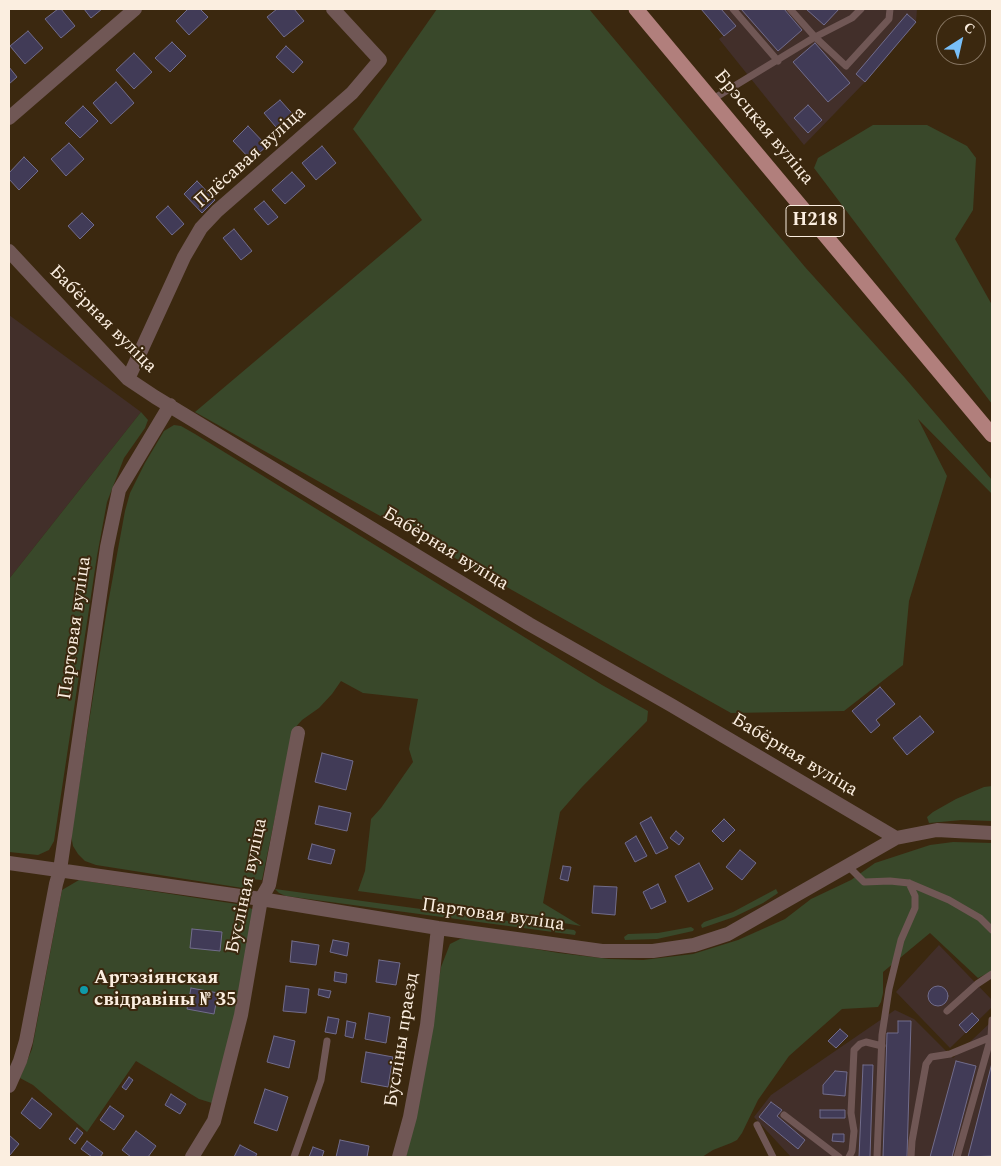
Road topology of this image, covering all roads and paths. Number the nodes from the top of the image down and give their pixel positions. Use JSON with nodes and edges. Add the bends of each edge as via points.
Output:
{"nodes":[{"id":1,"x":135,"y":9,"type":"edge"},
{"id":2,"x":333,"y":9,"type":"edge"},
{"id":3,"x":636,"y":9,"type":"edge"},
{"id":4,"x":733,"y":9,"type":"edge"},
{"id":5,"x":792,"y":9,"type":"edge"},
{"id":6,"x":861,"y":9,"type":"edge"},
{"id":7,"x":890,"y":9,"type":"edge"},
{"id":8,"x":815,"y":37,"type":"junction"},
{"id":9,"x":778,"y":61,"type":"junction"},
{"id":10,"x":713,"y":99,"type":"junction"},
{"id":11,"x":9,"y":118,"type":"edge"},
{"id":12,"x":9,"y":251,"type":"edge"},
{"id":13,"x":128,"y":379,"type":"junction"},
{"id":14,"x":170,"y":405,"type":"junction"},
{"id":15,"x":992,"y":435,"type":"edge"},
{"id":16,"x":298,"y":733,"type":"dead end"},
{"id":17,"x":992,"y":833,"type":"edge"},
{"id":18,"x":896,"y":838,"type":"junction"},
{"id":19,"x":9,"y":863,"type":"edge"},
{"id":20,"x":848,"y":866,"type":"junction"},
{"id":21,"x":60,"y":870,"type":"junction"},
{"id":22,"x":909,"y":883,"type":"junction"},
{"id":23,"x":261,"y":899,"type":"junction"},
{"id":24,"x":438,"y":928,"type":"junction"},
{"id":25,"x":992,"y":930,"type":"edge"},
{"id":26,"x":992,"y":974,"type":"edge"},
{"id":27,"x":947,"y":1011,"type":"dead end"},
{"id":28,"x":992,"y":1020,"type":"edge"},
{"id":29,"x":991,"y":1037,"type":"edge"},
{"id":30,"x":327,"y":1041,"type":"dead end"},
{"id":31,"x":882,"y":1046,"type":"junction"},
{"id":32,"x":9,"y":1086,"type":"edge"},
{"id":33,"x":784,"y":1115,"type":"dead end"},
{"id":34,"x":757,"y":1124,"type":"dead end"},
{"id":35,"x":192,"y":1157,"type":"edge"},
{"id":36,"x":294,"y":1157,"type":"edge"},
{"id":37,"x":399,"y":1157,"type":"edge"},
{"id":38,"x":773,"y":1157,"type":"edge"},
{"id":39,"x":838,"y":1157,"type":"edge"},
{"id":40,"x":849,"y":1157,"type":"edge"},
{"id":41,"x":877,"y":1157,"type":"edge"},
{"id":42,"x":911,"y":1157,"type":"edge"},
{"id":43,"x":958,"y":1157,"type":"edge"}],
"edges":[{"from":1,"to":11,"type":"street"},
{"from":2,"to":13,"type":"street","name":"Плёсавая вуліца","via":[[380,60],[352,93],[201,228],[184,257]]},
{"from":3,"to":10,"type":"main road","name":"Брэсцкая вуліца","number":"Н218"},
{"from":4,"to":9,"type":"lane"},
{"from":5,"to":8,"type":"lane"},
{"from":6,"to":8,"type":"lane","via":[[852,18]]},
{"from":7,"to":8,"type":"lane","via":[[889,19],[846,66]]},
{"from":8,"to":9,"type":"lane"},
{"from":9,"to":10,"type":"lane"},
{"from":10,"to":15,"type":"main road","name":"Брэсцкая вуліца","number":"Н218"},
{"from":12,"to":13,"type":"street","name":"Бабёрная вуліца"},
{"from":13,"to":14,"type":"street","name":"Бабёрная вуліца"},
{"from":14,"to":18,"type":"street","name":"Бабёрная вуліца","via":[[529,624]]},
{"from":14,"to":21,"type":"street","name":"Партовая вуліца","via":[[119,490],[107,547]]},
{"from":16,"to":23,"type":"street","name":"Бусліная вуліца","via":[[269,885]]},
{"from":17,"to":18,"type":"street","via":[[937,830]]},
{"from":18,"to":20,"type":"street","name":"Партовая вуліца"},
{"from":19,"to":21,"type":"street","name":"Партовая вуліца"},
{"from":20,"to":22,"type":"lane","via":[[864,882]]},
{"from":20,"to":24,"type":"street","name":"Партовая вуліца","via":[[728,934],[694,945],[652,951],[602,951]]},
{"from":21,"to":23,"type":"street","name":"Партовая вуліца"},
{"from":21,"to":32,"type":"street","via":[[26,1041]]},
{"from":22,"to":25,"type":"lane","via":[[949,900],[980,918]]},
{"from":22,"to":31,"type":"lane","via":[[916,908],[901,940],[889,989]]},
{"from":23,"to":24,"type":"street","name":"Партовая вуліца"},
{"from":23,"to":35,"type":"street","name":"Бусліная вуліца","via":[[241,1015],[214,1121]]},
{"from":24,"to":37,"type":"street","name":"Бусліны праезд","via":[[427,1025]]},
{"from":26,"to":27,"type":"lane"},
{"from":28,"to":29,"type":"lane"},
{"from":29,"to":42,"type":"lane","via":[[950,1054],[931,1057],[926,1064]]},
{"from":29,"to":43,"type":"lane"},
{"from":30,"to":36,"type":"lane","via":[[321,1080]]},
{"from":31,"to":40,"type":"lane","via":[[866,1042],[854,1050],[851,1113],[854,1131]]},
{"from":31,"to":41,"type":"lane"},
{"from":33,"to":39,"type":"lane"},
{"from":34,"to":38,"type":"lane"}]}
